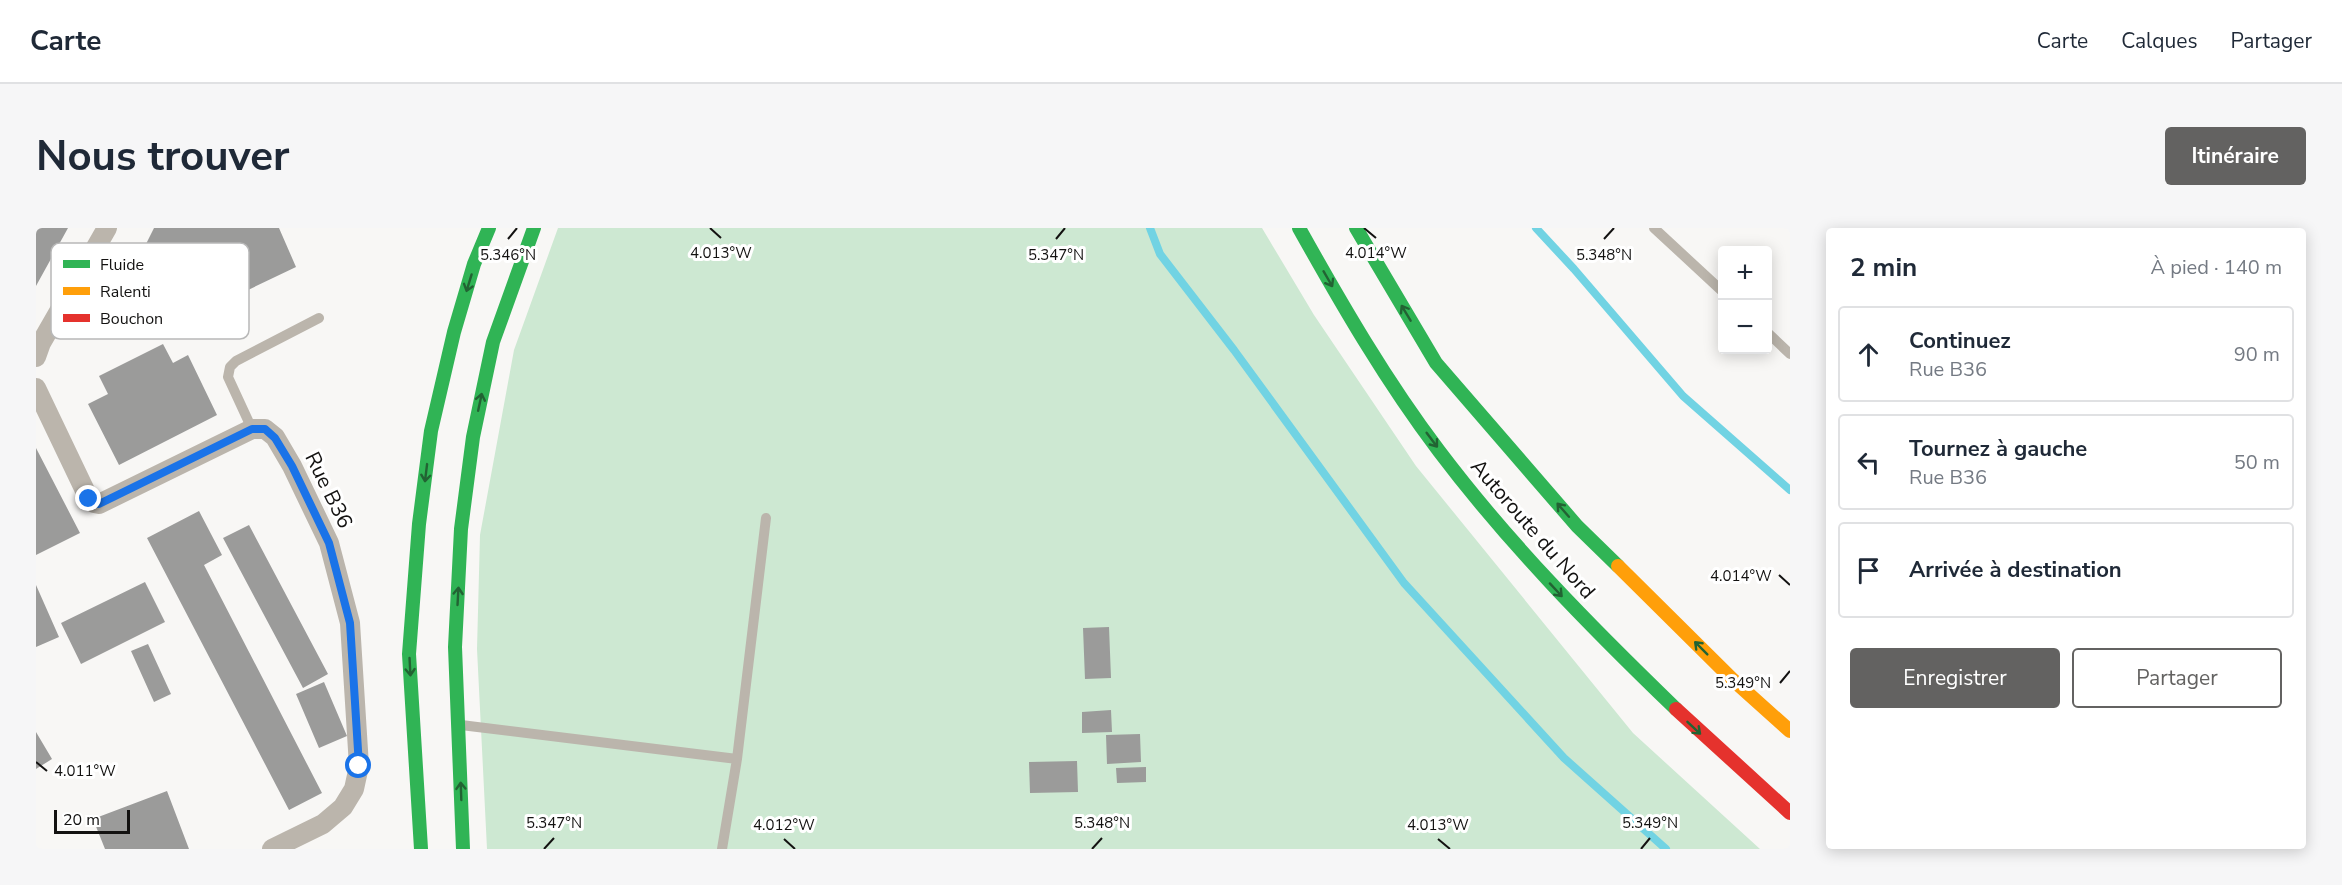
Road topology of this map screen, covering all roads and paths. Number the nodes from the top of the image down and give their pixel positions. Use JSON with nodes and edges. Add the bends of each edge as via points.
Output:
{"nodes":[{"id":1,"x":107,"y":228,"type":"edge"},
{"id":2,"x":489,"y":228,"type":"edge"},
{"id":3,"x":534,"y":228,"type":"edge"},
{"id":4,"x":1299,"y":228,"type":"edge"},
{"id":5,"x":1356,"y":228,"type":"edge"},
{"id":6,"x":1654,"y":228,"type":"edge"},
{"id":7,"x":98,"y":243,"type":"edge"},
{"id":8,"x":1718,"y":287,"type":"edge"},
{"id":9,"x":319,"y":318,"type":"dead end"},
{"id":10,"x":51,"y":326,"type":"edge"},
{"id":11,"x":1772,"y":338,"type":"edge"},
{"id":12,"x":1790,"y":354,"type":"edge"},
{"id":13,"x":36,"y":357,"type":"edge"},
{"id":14,"x":36,"y":388,"type":"edge"},
{"id":15,"x":252,"y":429,"type":"junction"},
{"id":16,"x":766,"y":518,"type":"dead end"},
{"id":17,"x":458,"y":725,"type":"junction"},
{"id":18,"x":1790,"y":730,"type":"edge"},
{"id":19,"x":737,"y":759,"type":"junction"},
{"id":20,"x":1790,"y":813,"type":"edge"},
{"id":21,"x":272,"y":849,"type":"edge"},
{"id":22,"x":421,"y":849,"type":"edge"},
{"id":23,"x":463,"y":849,"type":"edge"},
{"id":24,"x":722,"y":849,"type":"edge"}],
"edges":[{"from":1,"to":7,"type":"street"},
{"from":2,"to":22,"type":"main road","one_way":true,"via":[[454,332],[432,431],[419,524],[409,654]]},
{"from":17,"to":3,"type":"main road","one_way":true,"via":[[455,636],[461,529],[473,437],[493,342]]},
{"from":4,"to":20,"type":"main road","name":"Autoroute du Nord","one_way":true,"via":[[1397,393],[1457,474],[1530,561],[1603,640]]},
{"from":18,"to":5,"type":"main road","name":"Autoroute du Nord","one_way":true,"via":[[1732,679],[1577,526],[1436,363]]},
{"from":6,"to":8,"type":"lane"},
{"from":9,"to":15,"type":"lane","via":[[236,361],[230,368],[228,377]]},
{"from":10,"to":13,"type":"street"},
{"from":11,"to":12,"type":"lane"},
{"from":14,"to":15,"type":"street","via":[[89,499],[99,504]]},
{"from":15,"to":21,"type":"street","name":"Rue B36","via":[[265,429],[275,438],[329,543],[350,623],[359,766],[354,789],[343,807],[323,824]]},
{"from":16,"to":19,"type":"lane"},
{"from":17,"to":19,"type":"lane"},
{"from":23,"to":17,"type":"main road","one_way":true},
{"from":19,"to":24,"type":"lane"}]}
